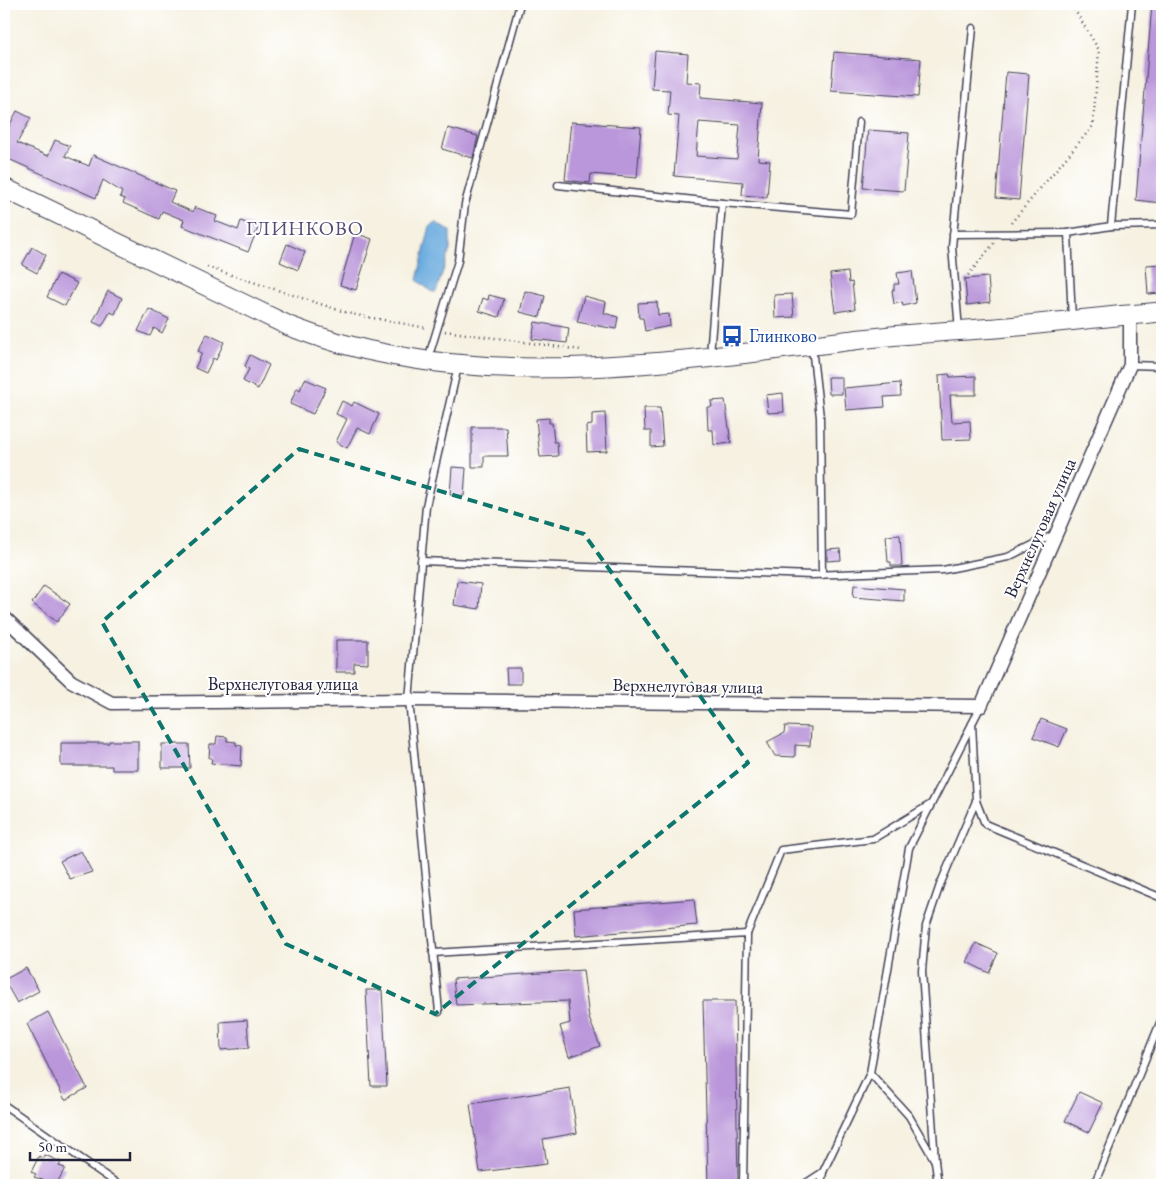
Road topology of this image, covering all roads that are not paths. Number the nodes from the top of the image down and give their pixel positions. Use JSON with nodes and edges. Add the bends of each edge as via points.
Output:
{"nodes":[{"id":1,"x":520,"y":4,"type":"edge"},
{"id":2,"x":1132,"y":4,"type":"edge"},
{"id":3,"x":973,"y":28,"type":"dead end"},
{"id":4,"x":859,"y":122,"type":"dead end"},
{"id":5,"x":558,"y":185,"type":"dead end"},
{"id":6,"x":4,"y":188,"type":"edge"},
{"id":7,"x":722,"y":202,"type":"junction"},
{"id":8,"x":1162,"y":225,"type":"edge"},
{"id":9,"x":1111,"y":226,"type":"junction"},
{"id":10,"x":1068,"y":233,"type":"junction"},
{"id":11,"x":953,"y":234,"type":"junction"},
{"id":12,"x":1162,"y":312,"type":"edge"},
{"id":13,"x":1130,"y":315,"type":"junction"},
{"id":14,"x":1072,"y":321,"type":"junction"},
{"id":15,"x":960,"y":331,"type":"junction"},
{"id":16,"x":812,"y":346,"type":"junction"},
{"id":17,"x":710,"y":356,"type":"junction"},
{"id":18,"x":428,"y":361,"type":"junction"},
{"id":19,"x":459,"y":363,"type":"junction"},
{"id":20,"x":1130,"y":365,"type":"junction"},
{"id":21,"x":1162,"y":366,"type":"edge"},
{"id":22,"x":1057,"y":533,"type":"junction"},
{"id":23,"x":421,"y":561,"type":"junction"},
{"id":24,"x":822,"y":575,"type":"junction"},
{"id":25,"x":4,"y":616,"type":"edge"},
{"id":26,"x":409,"y":700,"type":"junction"},
{"id":27,"x":981,"y":706,"type":"junction"},
{"id":28,"x":972,"y":723,"type":"junction"},
{"id":29,"x":976,"y":801,"type":"junction"},
{"id":30,"x":932,"y":804,"type":"junction"},
{"id":31,"x":1162,"y":898,"type":"edge"},
{"id":32,"x":747,"y":934,"type":"junction"},
{"id":33,"x":433,"y":953,"type":"junction"},
{"id":34,"x":439,"y":1012,"type":"dead end"},
{"id":35,"x":1162,"y":1018,"type":"edge"},
{"id":36,"x":870,"y":1073,"type":"junction"},
{"id":37,"x":4,"y":1105,"type":"edge"},
{"id":38,"x":935,"y":1161,"type":"junction"},
{"id":39,"x":823,"y":1172,"type":"junction"},
{"id":40,"x":119,"y":1185,"type":"edge"},
{"id":41,"x":743,"y":1185,"type":"edge"},
{"id":42,"x":804,"y":1185,"type":"edge"},
{"id":43,"x":821,"y":1185,"type":"edge"},
{"id":44,"x":938,"y":1185,"type":"edge"},
{"id":45,"x":1094,"y":1185,"type":"edge"}],
"edges":[{"from":1,"to":18,"type":"lane","via":[[465,204],[458,261]]},
{"from":2,"to":9,"type":"lane"},
{"from":3,"to":11,"type":"lane"},
{"from":4,"to":7,"type":"lane","via":[[851,214]]},
{"from":5,"to":7,"type":"lane"},
{"from":6,"to":18,"type":"main road","via":[[289,326],[322,339]]},
{"from":7,"to":17,"type":"lane"},
{"from":8,"to":9,"type":"lane"},
{"from":9,"to":10,"type":"lane"},
{"from":10,"to":11,"type":"lane"},
{"from":10,"to":14,"type":"lane"},
{"from":11,"to":15,"type":"lane"},
{"from":12,"to":13,"type":"main road"},
{"from":13,"to":14,"type":"main road"},
{"from":13,"to":20,"type":"street","name":"Верхнелуговая улица"},
{"from":14,"to":15,"type":"main road"},
{"from":15,"to":16,"type":"main road"},
{"from":16,"to":17,"type":"main road"},
{"from":16,"to":24,"type":"lane","via":[[820,416]]},
{"from":17,"to":19,"type":"main road","via":[[572,368]]},
{"from":18,"to":19,"type":"main road"},
{"from":19,"to":23,"type":"lane","via":[[426,506]]},
{"from":20,"to":21,"type":"lane"},
{"from":20,"to":22,"type":"street","name":"Верхнелуговая улица"},
{"from":22,"to":24,"type":"lane","via":[[1008,557],[943,570]]},
{"from":22,"to":27,"type":"street","name":"Верхнелуговая улица"},
{"from":23,"to":24,"type":"lane"},
{"from":23,"to":26,"type":"lane"},
{"from":25,"to":26,"type":"street","name":"Верхнелуговая улица","via":[[71,681],[112,703]]},
{"from":26,"to":27,"type":"street","name":"Верхнелуговая улица"},
{"from":26,"to":33,"type":"lane"},
{"from":27,"to":28,"type":"lane"},
{"from":28,"to":29,"type":"lane"},
{"from":28,"to":30,"type":"lane"},
{"from":29,"to":31,"type":"lane","via":[[985,824]]},
{"from":29,"to":38,"type":"lane","via":[[926,926],[922,971]]},
{"from":30,"to":32,"type":"lane","via":[[873,839],[781,850]]},
{"from":30,"to":36,"type":"lane","via":[[910,848]]},
{"from":32,"to":33,"type":"lane"},
{"from":32,"to":41,"type":"lane"},
{"from":33,"to":34,"type":"lane"},
{"from":35,"to":45,"type":"lane"},
{"from":36,"to":38,"type":"lane","via":[[908,1116]]},
{"from":36,"to":39,"type":"lane"},
{"from":37,"to":40,"type":"lane"},
{"from":38,"to":44,"type":"lane"},
{"from":39,"to":42,"type":"lane"},
{"from":39,"to":43,"type":"lane"}]}
